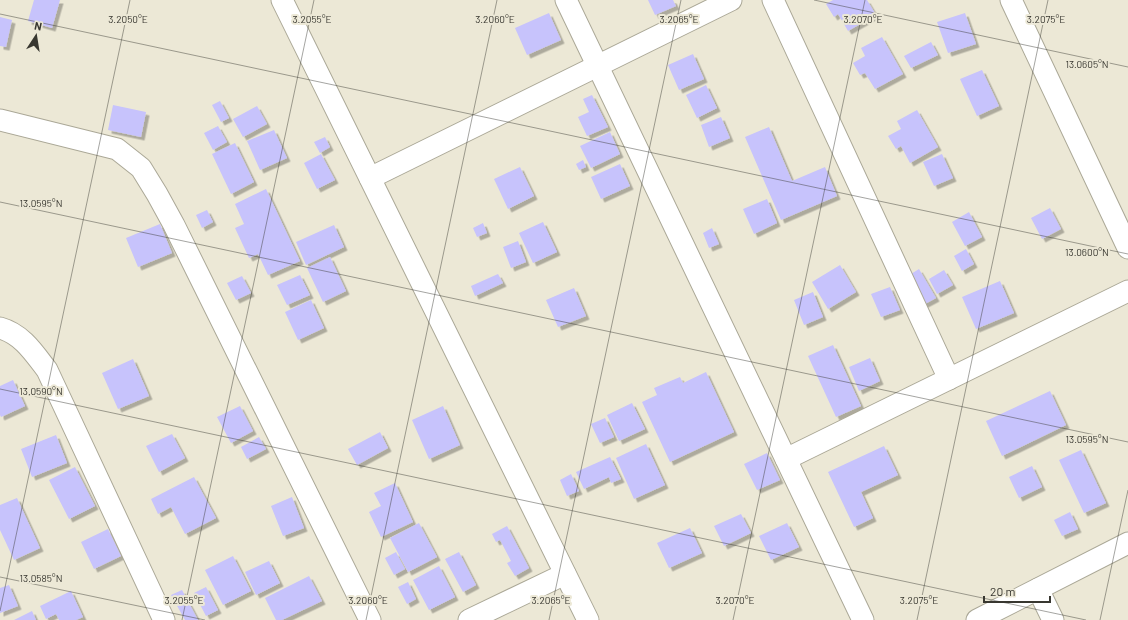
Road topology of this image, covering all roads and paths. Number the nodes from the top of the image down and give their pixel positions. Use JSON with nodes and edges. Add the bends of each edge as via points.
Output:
{"nodes":[{"id":1,"x":282,"y":0,"type":"edge"},
{"id":2,"x":566,"y":0,"type":"edge"},
{"id":3,"x":731,"y":0,"type":"edge"},
{"id":4,"x":773,"y":0,"type":"edge"},
{"id":5,"x":1011,"y":0,"type":"edge"},
{"id":6,"x":598,"y":66,"type":"junction"},
{"id":7,"x":0,"y":120,"type":"edge"},
{"id":8,"x":370,"y":178,"type":"junction"},
{"id":9,"x":1128,"y":248,"type":"edge"},
{"id":10,"x":1128,"y":291,"type":"edge"},
{"id":11,"x":0,"y":328,"type":"edge"},
{"id":12,"x":949,"y":379,"type":"junction"},
{"id":13,"x":786,"y":459,"type":"junction"},
{"id":14,"x":1128,"y":543,"type":"edge"},
{"id":15,"x":565,"y":574,"type":"junction"},
{"id":16,"x":1038,"y":589,"type":"junction"},
{"id":17,"x":164,"y":620,"type":"edge"},
{"id":18,"x":370,"y":620,"type":"edge"},
{"id":19,"x":469,"y":620,"type":"edge"},
{"id":20,"x":588,"y":620,"type":"edge"},
{"id":21,"x":863,"y":620,"type":"edge"},
{"id":22,"x":977,"y":620,"type":"edge"},
{"id":23,"x":1053,"y":620,"type":"edge"}],
"edges":[{"from":1,"to":8,"type":"street"},
{"from":2,"to":6,"type":"street"},
{"from":3,"to":6,"type":"street"},
{"from":4,"to":12,"type":"street"},
{"from":5,"to":9,"type":"street"},
{"from":6,"to":8,"type":"street"},
{"from":6,"to":13,"type":"street"},
{"from":7,"to":18,"type":"street","via":[[117,149],[141,168],[174,225]]},
{"from":8,"to":15,"type":"street"},
{"from":10,"to":12,"type":"street"},
{"from":11,"to":17,"type":"street","via":[[8,330],[28,345],[47,370]]},
{"from":12,"to":13,"type":"street"},
{"from":13,"to":21,"type":"street"},
{"from":14,"to":16,"type":"street"},
{"from":15,"to":19,"type":"street"},
{"from":15,"to":20,"type":"street"},
{"from":16,"to":22,"type":"street"},
{"from":16,"to":23,"type":"street"}]}
